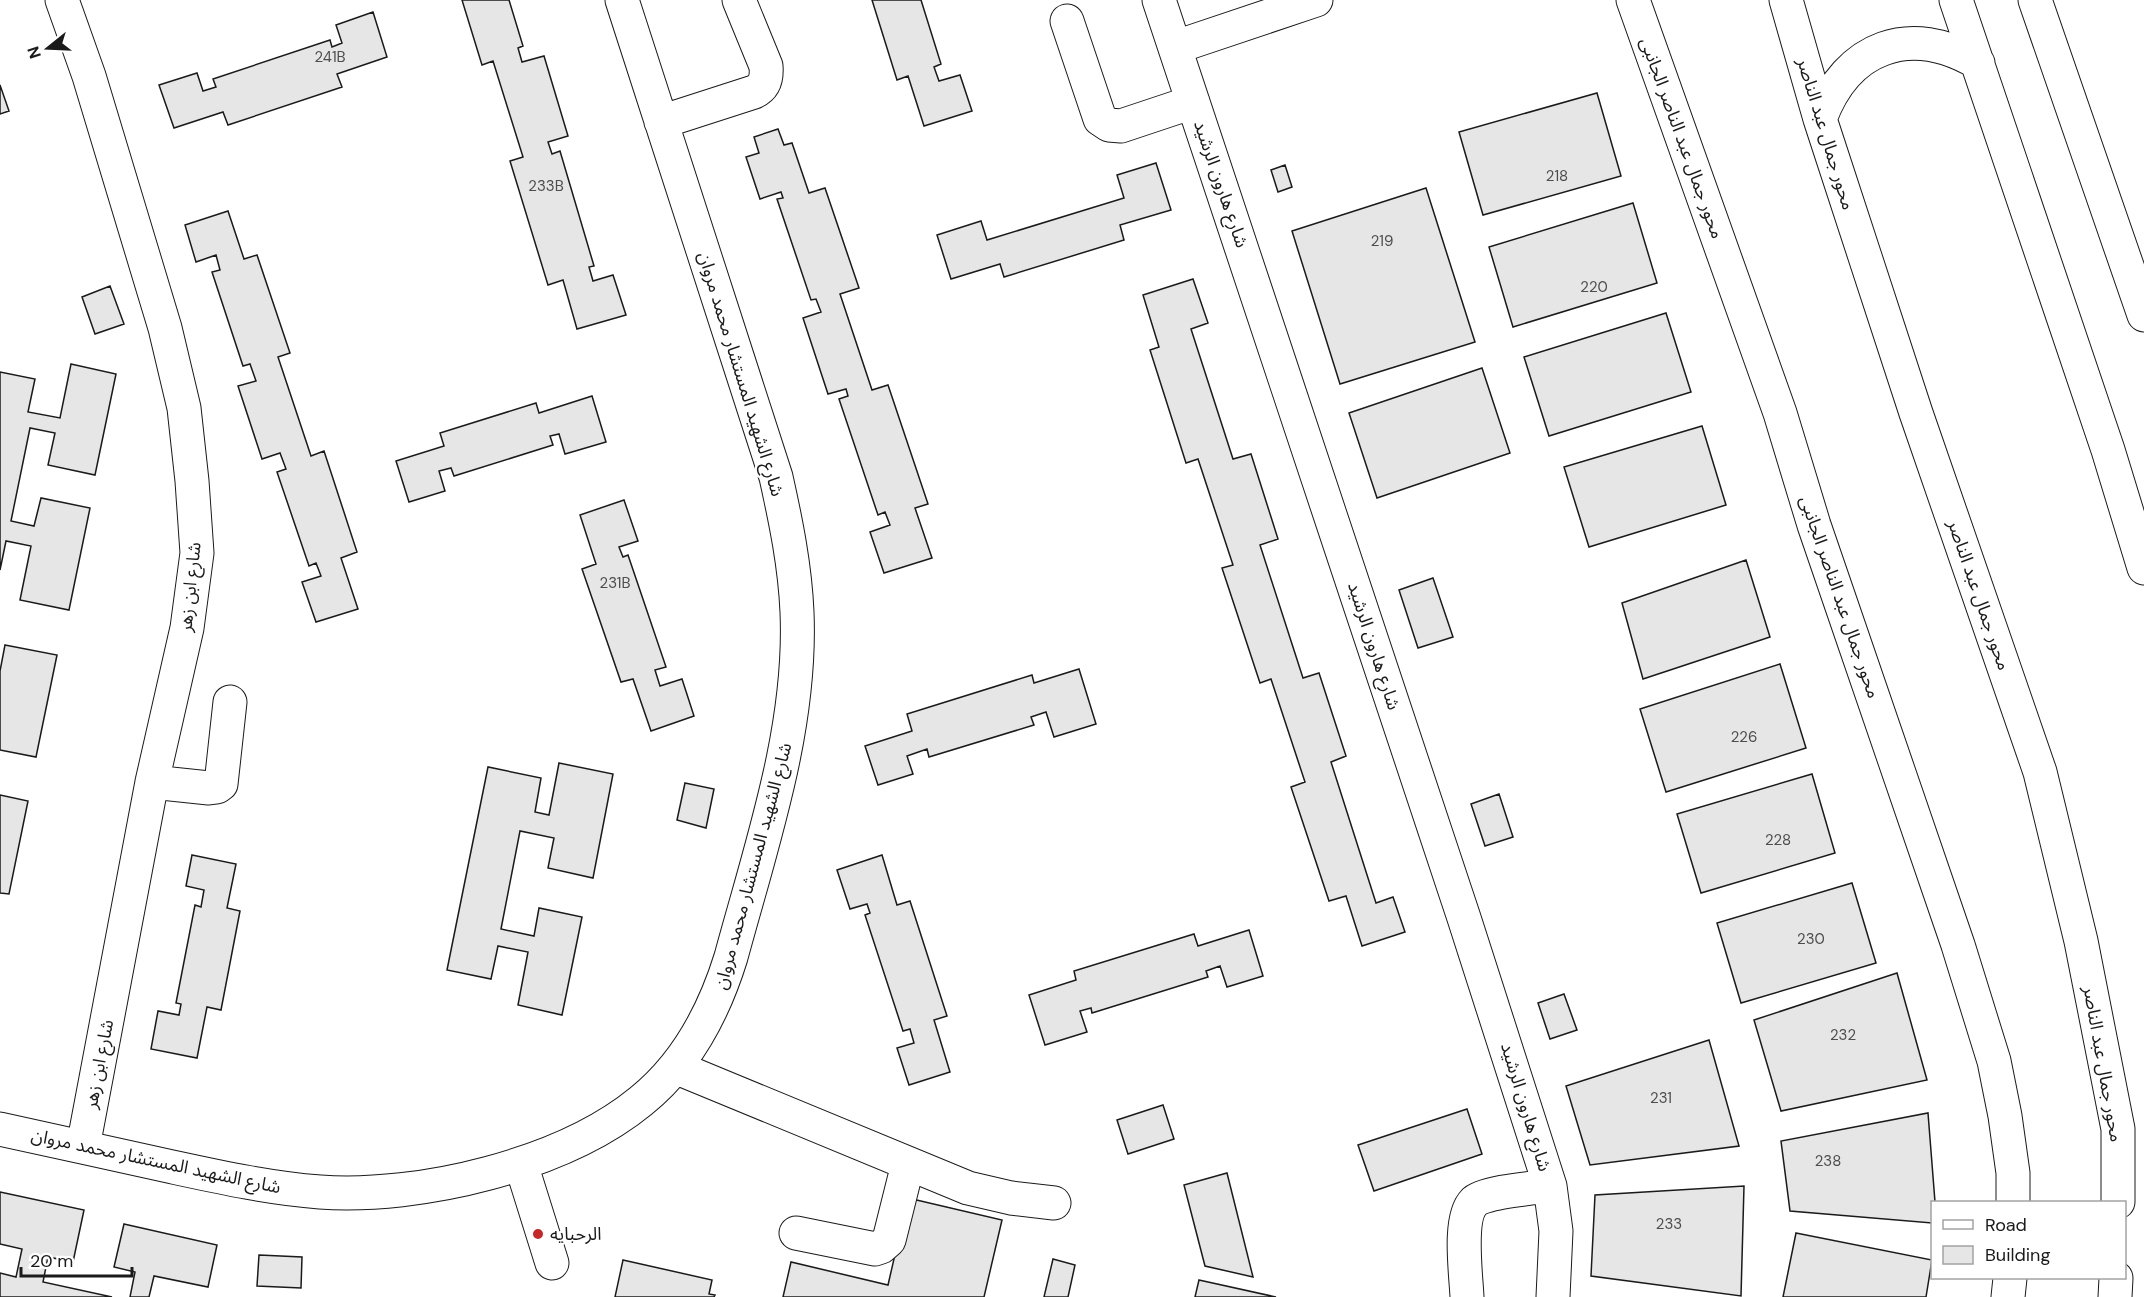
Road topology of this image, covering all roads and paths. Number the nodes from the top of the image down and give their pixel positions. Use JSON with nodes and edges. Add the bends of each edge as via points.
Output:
{"nodes":[{"id":1,"x":63,"y":0,"type":"edge"},
{"id":2,"x":622,"y":0,"type":"edge"},
{"id":3,"x":740,"y":0,"type":"edge"},
{"id":4,"x":1159,"y":0,"type":"edge"},
{"id":5,"x":1316,"y":0,"type":"edge"},
{"id":6,"x":1633,"y":0,"type":"edge"},
{"id":7,"x":1786,"y":0,"type":"edge"},
{"id":8,"x":1956,"y":0,"type":"edge"},
{"id":9,"x":2035,"y":0,"type":"edge"},
{"id":10,"x":1067,"y":21,"type":"dead end"},
{"id":11,"x":1176,"y":47,"type":"junction"},
{"id":12,"x":1978,"y":63,"type":"junction"},
{"id":13,"x":1193,"y":102,"type":"junction"},
{"id":14,"x":1820,"y":119,"type":"junction"},
{"id":15,"x":661,"y":122,"type":"junction"},
{"id":16,"x":2144,"y":315,"type":"edge"},
{"id":17,"x":2144,"y":567,"type":"edge"},
{"id":18,"x":230,"y":702,"type":"dead end"},
{"id":19,"x":152,"y":782,"type":"junction"},
{"id":20,"x":675,"y":1067,"type":"junction"},
{"id":21,"x":0,"y":1129,"type":"edge"},
{"id":22,"x":83,"y":1147,"type":"junction"},
{"id":23,"x":521,"y":1164,"type":"junction"},
{"id":24,"x":908,"y":1164,"type":"junction"},
{"id":25,"x":1550,"y":1186,"type":"junction"},
{"id":26,"x":2013,"y":1201,"type":"edge"},
{"id":27,"x":2118,"y":1201,"type":"edge"},
{"id":28,"x":1054,"y":1203,"type":"dead end"},
{"id":29,"x":796,"y":1233,"type":"dead end"},
{"id":30,"x":552,"y":1263,"type":"dead end"},
{"id":31,"x":2010,"y":1279,"type":"edge"},
{"id":32,"x":2116,"y":1279,"type":"edge"},
{"id":33,"x":1467,"y":1296,"type":"edge"},
{"id":34,"x":1553,"y":1297,"type":"edge"},
{"id":35,"x":2008,"y":1297,"type":"edge"},
{"id":36,"x":2115,"y":1297,"type":"edge"}],
"edges":[{"from":1,"to":19,"type":"street","name":"شارع ابن زهر","via":[[157,299],[186,419],[197,552],[188,628]]},
{"from":2,"to":15,"type":"street","name":"شارع الشهيد المستشار محمد مروان"},
{"from":3,"to":15,"type":"street","via":[[766,66],[765,83],[753,93]]},
{"from":4,"to":11,"type":"street","name":"شارع هارون الرشيد"},
{"from":5,"to":11,"type":"street"},
{"from":6,"to":26,"type":"street","name":"محور جمال عبد الناصر الجانبى","via":[[1780,413],[1814,525],[1958,945],[1994,1061],[2005,1116]]},
{"from":7,"to":14,"type":"street","name":"محور جمال عبد الناصر"},
{"from":8,"to":12,"type":"street"},
{"from":9,"to":16,"type":"street"},
{"from":10,"to":13,"type":"street","via":[[1100,119],[1121,126]]},
{"from":11,"to":13,"type":"street","name":"شارع هارون الرشيد"},
{"from":12,"to":14,"type":"street","via":[[1959,51],[1916,42],[1873,53],[1839,80]]},
{"from":12,"to":17,"type":"street"},
{"from":13,"to":25,"type":"street","name":"شارع هارون الرشيد"},
{"from":14,"to":27,"type":"street","name":"محور جمال عبد الناصر","via":[[2040,772],[2081,941],[2118,1129]]},
{"from":15,"to":20,"type":"street","name":"شارع الشهيد المستشار محمد مروان","via":[[776,477],[791,544],[797,613],[796,682],[786,750],[731,957],[709,1015]]},
{"from":18,"to":19,"type":"street","via":[[221,784],[209,788]]},
{"from":19,"to":22,"type":"street","name":"شارع ابن زهر"},
{"from":20,"to":23,"type":"street","name":"شارع الشهيد المستشار محمد مروان","via":[[642,1101],[605,1127]]},
{"from":20,"to":24,"type":"street"},
{"from":21,"to":22,"type":"street","name":"شارع الشهيد المستشار محمد مروان"},
{"from":22,"to":23,"type":"street","name":"شارع الشهيد المستشار محمد مروان","via":[[255,1185],[322,1192],[404,1189],[456,1181]]},
{"from":23,"to":30,"type":"street"},
{"from":24,"to":28,"type":"street","via":[[968,1188]]},
{"from":24,"to":29,"type":"street","via":[[889,1240],[881,1247]]},
{"from":25,"to":33,"type":"street","via":[[1488,1195],[1474,1201],[1467,1213],[1465,1231]]},
{"from":25,"to":34,"type":"street","name":"شارع هارون الرشيد","via":[[1556,1231]]},
{"from":31,"to":35,"type":"street"},
{"from":32,"to":36,"type":"street"}]}
